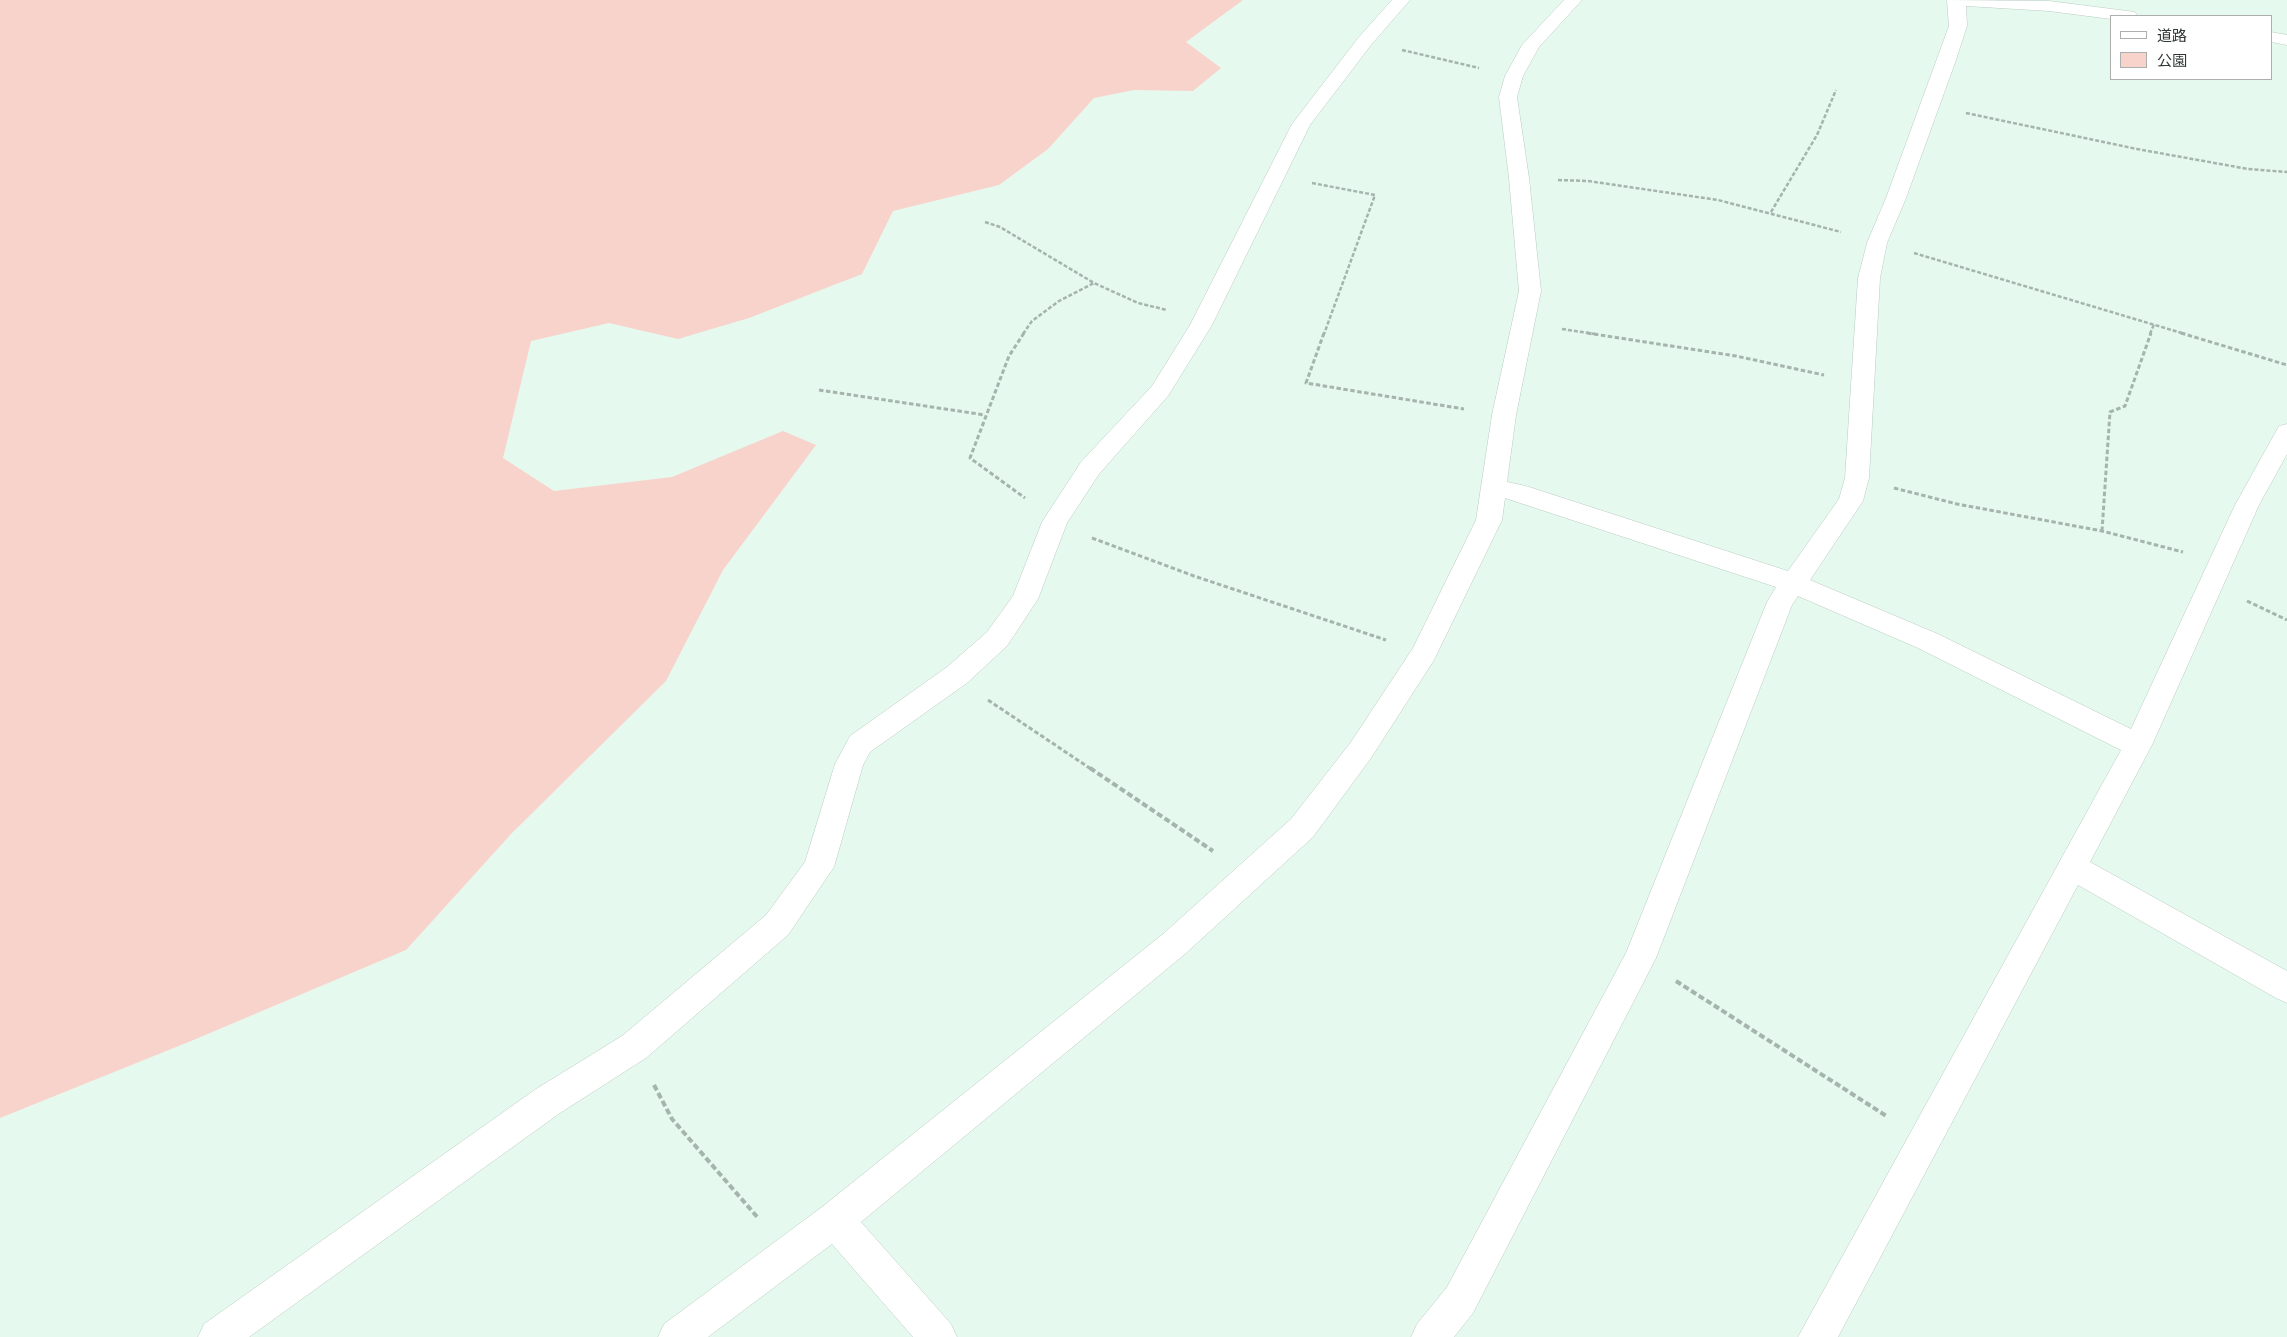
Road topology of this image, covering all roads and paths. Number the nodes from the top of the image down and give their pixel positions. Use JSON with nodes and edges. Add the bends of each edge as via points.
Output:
{"nodes":[{"id":1,"x":1401,"y":0,"type":"edge"},
{"id":2,"x":1573,"y":0,"type":"edge"},
{"id":3,"x":1956,"y":0,"type":"edge"},
{"id":4,"x":2121,"y":15,"type":"edge"},
{"id":5,"x":2272,"y":38,"type":"edge"},
{"id":6,"x":2287,"y":40,"type":"edge"},
{"id":7,"x":1365,"y":41,"type":"junction"},
{"id":8,"x":1514,"y":76,"type":"junction"},
{"id":9,"x":1836,"y":90,"type":"dead end"},
{"id":10,"x":1931,"y":105,"type":"junction"},
{"id":11,"x":2287,"y":172,"type":"edge"},
{"id":12,"x":1277,"y":176,"type":"junction"},
{"id":13,"x":1519,"y":178,"type":"junction"},
{"id":14,"x":1771,"y":212,"type":"junction"},
{"id":15,"x":986,"y":222,"type":"dead end"},
{"id":16,"x":1877,"y":243,"type":"junction"},
{"id":17,"x":1094,"y":283,"type":"junction"},
{"id":18,"x":1204,"y":320,"type":"junction"},
{"id":19,"x":1524,"y":323,"type":"junction"},
{"id":20,"x":2154,"y":324,"type":"junction"},
{"id":21,"x":2287,"y":365,"type":"edge"},
{"id":22,"x":1862,"y":383,"type":"junction"},
{"id":23,"x":819,"y":390,"type":"dead end"},
{"id":24,"x":985,"y":415,"type":"junction"},
{"id":25,"x":1504,"y":415,"type":"junction"},
{"id":26,"x":2287,"y":432,"type":"edge"},
{"id":27,"x":1857,"y":478,"type":"junction"},
{"id":28,"x":1493,"y":488,"type":"junction"},
{"id":29,"x":1055,"y":522,"type":"junction"},
{"id":30,"x":2102,"y":530,"type":"junction"},
{"id":31,"x":2219,"y":566,"type":"junction"},
{"id":32,"x":1793,"y":584,"type":"junction"},
{"id":33,"x":1424,"y":652,"type":"junction"},
{"id":34,"x":957,"y":675,"type":"junction"},
{"id":35,"x":2138,"y":745,"type":"junction"},
{"id":36,"x":2073,"y":867,"type":"junction"},
{"id":37,"x":1249,"y":875,"type":"junction"},
{"id":38,"x":1640,"y":958,"type":"junction"},
{"id":39,"x":2287,"y":988,"type":"edge"},
{"id":40,"x":634,"y":1046,"type":"junction"},
{"id":41,"x":1923,"y":1140,"type":"junction"},
{"id":42,"x":835,"y":1220,"type":"junction"},
{"id":43,"x":789,"y":1253,"type":"junction"},
{"id":44,"x":217,"y":1337,"type":"edge"},
{"id":45,"x":677,"y":1337,"type":"edge"},
{"id":46,"x":938,"y":1337,"type":"edge"},
{"id":47,"x":1430,"y":1337,"type":"edge"},
{"id":48,"x":1817,"y":1337,"type":"edge"}],
"edges":[{"from":1,"to":7,"type":"street"},
{"from":2,"to":8,"type":"street","via":[[1530,45]]},
{"from":3,"to":4,"type":"street"},
{"from":3,"to":10,"type":"street","via":[[1958,26]]},
{"from":5,"to":6,"type":"street"},
{"from":7,"to":8,"type":"path"},
{"from":7,"to":12,"type":"street","via":[[1301,124]]},
{"from":8,"to":13,"type":"street","via":[[1508,97]]},
{"from":9,"to":14,"type":"path","via":[[1816,135]]},
{"from":10,"to":11,"type":"path","via":[[2137,149],[2248,169]]},
{"from":10,"to":16,"type":"street"},
{"from":12,"to":18,"type":"street"},
{"from":12,"to":25,"type":"path","via":[[1375,195],[1306,383]]},
{"from":13,"to":14,"type":"path","via":[[1588,181],[1718,200]]},
{"from":13,"to":19,"type":"street","via":[[1530,292]]},
{"from":14,"to":16,"type":"path"},
{"from":15,"to":17,"type":"path","via":[[1000,227]]},
{"from":16,"to":20,"type":"path"},
{"from":16,"to":22,"type":"street","via":[[1869,278]]},
{"from":17,"to":18,"type":"path","via":[[1138,303]]},
{"from":17,"to":24,"type":"path","via":[[1059,301],[1032,321],[1009,356]]},
{"from":18,"to":29,"type":"street","via":[[1160,391],[1090,468]]},
{"from":19,"to":22,"type":"path","via":[[1736,356]]},
{"from":19,"to":25,"type":"street"},
{"from":20,"to":21,"type":"path"},
{"from":20,"to":30,"type":"path","via":[[2125,406],[2110,412]]},
{"from":22,"to":27,"type":"street"},
{"from":23,"to":24,"type":"path"},
{"from":24,"to":29,"type":"path","via":[[970,458]]},
{"from":25,"to":28,"type":"street"},
{"from":26,"to":31,"type":"street","via":[[2247,504]]},
{"from":27,"to":30,"type":"path","via":[[1957,504]]},
{"from":27,"to":32,"type":"street","via":[[1851,501]]},
{"from":28,"to":32,"type":"street","via":[[1517,492],[1762,571]]},
{"from":28,"to":33,"type":"street","via":[[1489,520]]},
{"from":29,"to":33,"type":"path","via":[[1185,573]]},
{"from":29,"to":34,"type":"street","via":[[1025,599],[997,639]]},
{"from":30,"to":31,"type":"path"},
{"from":31,"to":35,"type":"street"},
{"from":32,"to":35,"type":"street","via":[[1928,641]]},
{"from":32,"to":38,"type":"street","via":[[1780,602]]},
{"from":33,"to":37,"type":"street","via":[[1361,750],[1302,828]]},
{"from":34,"to":37,"type":"path","via":[[969,687]]},
{"from":34,"to":40,"type":"street","via":[[860,744],[849,764],[819,868],[777,925]]},
{"from":35,"to":36,"type":"street"},
{"from":36,"to":39,"type":"street"},
{"from":36,"to":41,"type":"street"},
{"from":37,"to":42,"type":"street","via":[[1174,944]]},
{"from":38,"to":41,"type":"path"},
{"from":38,"to":47,"type":"street","via":[[1460,1300]]},
{"from":40,"to":43,"type":"path","via":[[672,1119]]},
{"from":40,"to":44,"type":"street","via":[[548,1101]]},
{"from":41,"to":48,"type":"street"},
{"from":42,"to":43,"type":"street"},
{"from":42,"to":46,"type":"street"},
{"from":43,"to":45,"type":"street"}]}
